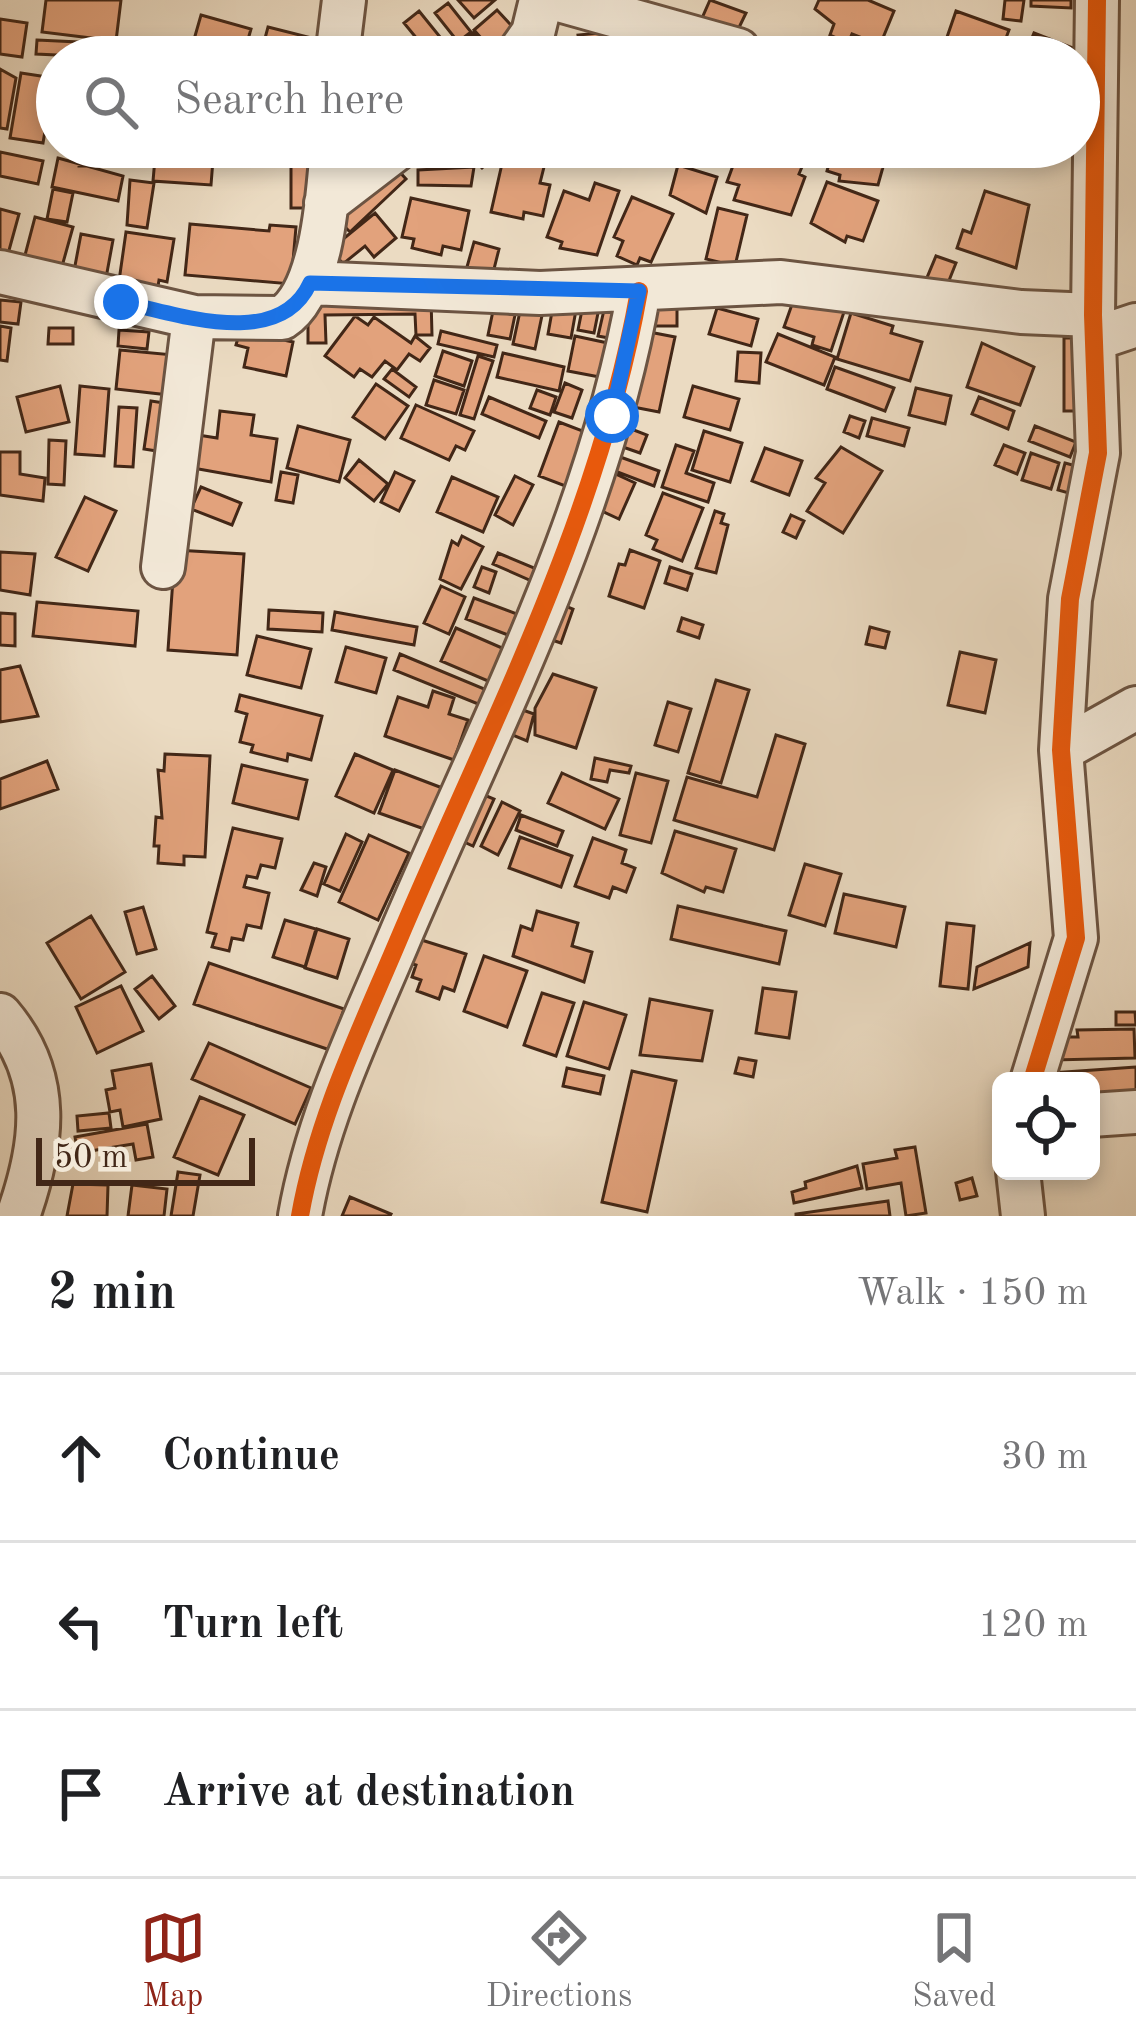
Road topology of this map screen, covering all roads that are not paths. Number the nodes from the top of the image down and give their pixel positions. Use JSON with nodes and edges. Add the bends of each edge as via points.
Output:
{"nodes":[{"id":1,"x":344,"y":0,"type":"edge"},
{"id":2,"x":541,"y":0,"type":"edge"},
{"id":3,"x":559,"y":0,"type":"edge"},
{"id":4,"x":1097,"y":0,"type":"edge"},
{"id":5,"x":340,"y":36,"type":"edge"},
{"id":6,"x":531,"y":36,"type":"edge"},
{"id":7,"x":688,"y":36,"type":"edge"},
{"id":8,"x":1097,"y":36,"type":"edge"},
{"id":9,"x":330,"y":168,"type":"edge"},
{"id":10,"x":372,"y":168,"type":"edge"},
{"id":11,"x":1095,"y":168,"type":"edge"},
{"id":12,"x":326,"y":203,"type":"junction"},
{"id":13,"x":0,"y":272,"type":"edge"},
{"id":14,"x":310,"y":283,"type":"junction"},
{"id":15,"x":639,"y":291,"type":"junction"},
{"id":16,"x":194,"y":317,"type":"junction"},
{"id":17,"x":1136,"y":325,"type":"edge"},
{"id":18,"x":1093,"y":327,"type":"junction"},
{"id":19,"x":163,"y":567,"type":"dead end"},
{"id":20,"x":1136,"y":708,"type":"edge"},
{"id":21,"x":1060,"y":750,"type":"junction"},
{"id":22,"x":0,"y":1015,"type":"edge"},
{"id":23,"x":1035,"y":1072,"type":"edge"},
{"id":24,"x":1136,"y":1112,"type":"edge"},
{"id":25,"x":1100,"y":1114,"type":"edge"},
{"id":26,"x":1019,"y":1180,"type":"edge"},
{"id":27,"x":17,"y":1216,"type":"edge"},
{"id":28,"x":300,"y":1216,"type":"edge"},
{"id":29,"x":1023,"y":1216,"type":"edge"}],
"edges":[{"from":1,"to":5,"type":"street"},
{"from":2,"to":6,"type":"street"},
{"from":3,"to":7,"type":"street"},
{"from":4,"to":8,"type":"street"},
{"from":9,"to":12,"type":"street"},
{"from":10,"to":12,"type":"street"},
{"from":11,"to":18,"type":"street"},
{"from":12,"to":14,"type":"street"},
{"from":13,"to":16,"type":"street"},
{"from":14,"to":15,"type":"street"},
{"from":14,"to":16,"type":"street","via":[[282,318]]},
{"from":15,"to":18,"type":"street","via":[[782,282]]},
{"from":15,"to":28,"type":"street","via":[[591,479],[333,1095]]},
{"from":16,"to":19,"type":"street"},
{"from":17,"to":18,"type":"street"},
{"from":18,"to":21,"type":"street","via":[[1096,480],[1070,599]]},
{"from":20,"to":21,"type":"street"},
{"from":21,"to":23,"type":"street","via":[[1076,938]]},
{"from":22,"to":27,"type":"street","via":[[30,1065],[40,1107],[40,1142]]},
{"from":24,"to":25,"type":"street"},
{"from":26,"to":29,"type":"street"}]}
